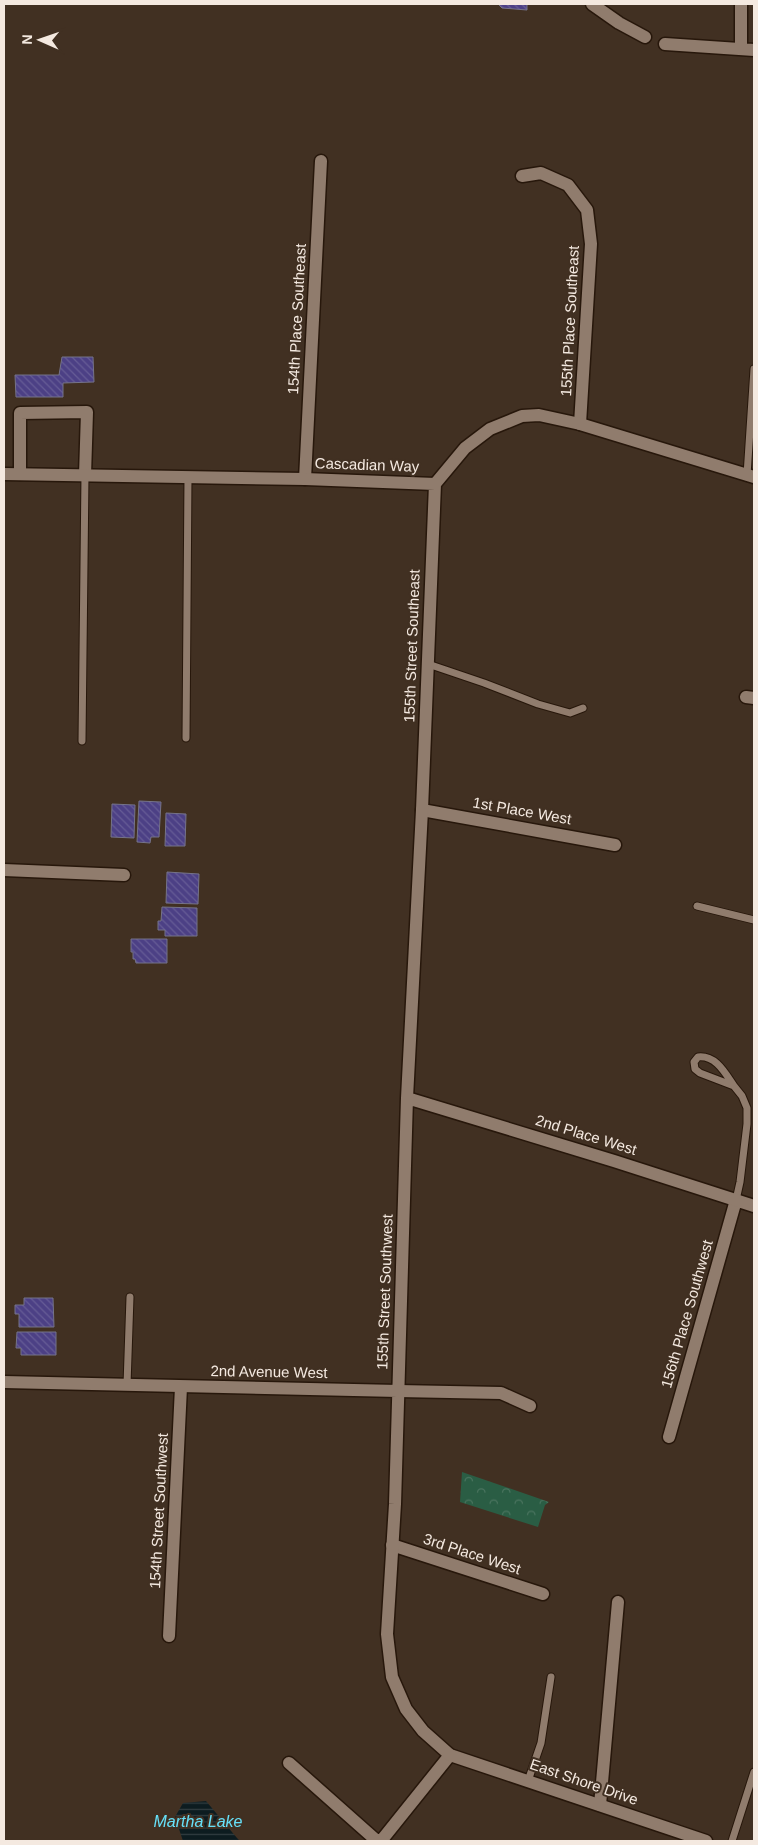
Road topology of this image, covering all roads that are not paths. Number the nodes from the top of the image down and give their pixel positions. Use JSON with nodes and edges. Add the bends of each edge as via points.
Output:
{"nodes":[{"id":1,"x":592,"y":4,"type":"edge"},
{"id":2,"x":741,"y":4,"type":"edge"},
{"id":3,"x":645,"y":37,"type":"dead end"},
{"id":4,"x":665,"y":44,"type":"dead end"},
{"id":5,"x":741,"y":48,"type":"junction"},
{"id":6,"x":754,"y":50,"type":"edge"},
{"id":7,"x":321,"y":161,"type":"dead end"},
{"id":8,"x":522,"y":176,"type":"dead end"},
{"id":9,"x":754,"y":369,"type":"edge"},
{"id":10,"x":580,"y":424,"type":"junction"},
{"id":11,"x":752,"y":437,"type":"edge"},
{"id":12,"x":4,"y":474,"type":"edge"},
{"id":13,"x":20,"y":474,"type":"junction"},
{"id":14,"x":85,"y":475,"type":"junction"},
{"id":15,"x":751,"y":476,"type":"edge"},
{"id":16,"x":188,"y":477,"type":"junction"},
{"id":17,"x":305,"y":479,"type":"junction"},
{"id":18,"x":436,"y":484,"type":"junction"},
{"id":19,"x":428,"y":664,"type":"junction"},
{"id":20,"x":583,"y":708,"type":"dead end"},
{"id":21,"x":186,"y":738,"type":"dead end"},
{"id":22,"x":82,"y":741,"type":"dead end"},
{"id":23,"x":422,"y":810,"type":"junction"},
{"id":24,"x":615,"y":845,"type":"dead end"},
{"id":25,"x":4,"y":870,"type":"edge"},
{"id":26,"x":124,"y":875,"type":"dead end"},
{"id":27,"x":697,"y":906,"type":"dead end"},
{"id":28,"x":754,"y":920,"type":"edge"},
{"id":29,"x":734,"y":1086,"type":"junction"},
{"id":30,"x":407,"y":1098,"type":"junction"},
{"id":31,"x":736,"y":1200,"type":"junction"},
{"id":32,"x":754,"y":1206,"type":"edge"},
{"id":33,"x":130,"y":1297,"type":"dead end"},
{"id":34,"x":4,"y":1382,"type":"edge"},
{"id":35,"x":127,"y":1385,"type":"junction"},
{"id":36,"x":181,"y":1387,"type":"junction"},
{"id":37,"x":398,"y":1391,"type":"junction"},
{"id":38,"x":530,"y":1406,"type":"dead end"},
{"id":39,"x":669,"y":1437,"type":"dead end"},
{"id":40,"x":392,"y":1545,"type":"junction"},
{"id":41,"x":543,"y":1594,"type":"dead end"},
{"id":42,"x":618,"y":1602,"type":"dead end"},
{"id":43,"x":169,"y":1636,"type":"dead end"},
{"id":44,"x":551,"y":1677,"type":"dead end"},
{"id":45,"x":450,"y":1755,"type":"junction"},
{"id":46,"x":289,"y":1763,"type":"dead end"},
{"id":47,"x":754,"y":1772,"type":"edge"},
{"id":48,"x":528,"y":1781,"type":"junction"},
{"id":49,"x":600,"y":1805,"type":"junction"},
{"id":50,"x":379,"y":1841,"type":"edge"},
{"id":51,"x":706,"y":1841,"type":"edge"},
{"id":52,"x":732,"y":1841,"type":"edge"}],
"edges":[{"from":1,"to":3,"type":"street"},
{"from":2,"to":5,"type":"street"},
{"from":4,"to":5,"type":"street"},
{"from":5,"to":6,"type":"street"},
{"from":7,"to":17,"type":"street","name":"154th Place Southeast"},
{"from":8,"to":10,"type":"street","name":"155th Place Southeast","via":[[541,173],[568,185],[587,210],[591,244]]},
{"from":9,"to":11,"type":"lane"},
{"from":10,"to":15,"type":"street","name":"Cascadian Way"},
{"from":10,"to":18,"type":"street","name":"Cascadian Way","via":[[539,415],[522,416],[490,429],[465,448]]},
{"from":11,"to":15,"type":"lane"},
{"from":12,"to":13,"type":"street","name":"Cascadian Way"},
{"from":13,"to":14,"type":"street","name":"Cascadian Way"},
{"from":13,"to":14,"type":"street","via":[[20,413],[87,412]]},
{"from":14,"to":16,"type":"street","name":"Cascadian Way"},
{"from":14,"to":22,"type":"lane"},
{"from":16,"to":17,"type":"street","name":"Cascadian Way"},
{"from":16,"to":21,"type":"lane"},
{"from":17,"to":18,"type":"street","name":"Cascadian Way"},
{"from":18,"to":19,"type":"street","name":"155th Street Southeast"},
{"from":19,"to":20,"type":"lane","via":[[538,704],[570,713]]},
{"from":19,"to":23,"type":"street","name":"155th Street Southeast"},
{"from":23,"to":24,"type":"street","name":"1st Place West"},
{"from":23,"to":30,"type":"street","name":"155th Street Southwest"},
{"from":25,"to":26,"type":"street"},
{"from":27,"to":28,"type":"lane"},
{"from":29,"to":29,"type":"lane","via":[[700,1073],[694,1062],[698,1057],[712,1058]]},
{"from":29,"to":31,"type":"lane","via":[[747,1108]]},
{"from":30,"to":31,"type":"street","name":"2nd Place West"},
{"from":30,"to":37,"type":"street","name":"155th Street Southwest"},
{"from":31,"to":32,"type":"street","name":"2nd Place West"},
{"from":31,"to":39,"type":"street","name":"156th Place Southwest"},
{"from":33,"to":35,"type":"lane"},
{"from":34,"to":35,"type":"street","name":"2nd Avenue West"},
{"from":35,"to":36,"type":"street","name":"2nd Avenue West"},
{"from":36,"to":37,"type":"street","name":"2nd Avenue West"},
{"from":36,"to":43,"type":"street","name":"154th Street Southwest"},
{"from":37,"to":38,"type":"street","name":"2nd Avenue West","via":[[501,1393]]},
{"from":37,"to":40,"type":"street","name":"155th Street Southwest"},
{"from":40,"to":41,"type":"street","name":"3rd Place West"},
{"from":40,"to":45,"type":"street","name":"155th Street Southwest","via":[[387,1634],[392,1677],[406,1709],[423,1731]]},
{"from":42,"to":49,"type":"street"},
{"from":44,"to":48,"type":"lane","via":[[541,1743]]},
{"from":45,"to":48,"type":"street","name":"East Shore Drive"},
{"from":45,"to":50,"type":"street"},
{"from":46,"to":50,"type":"street"},
{"from":47,"to":52,"type":"lane"},
{"from":48,"to":49,"type":"street","name":"East Shore Drive"},
{"from":49,"to":51,"type":"street","name":"East Shore Drive"}]}
